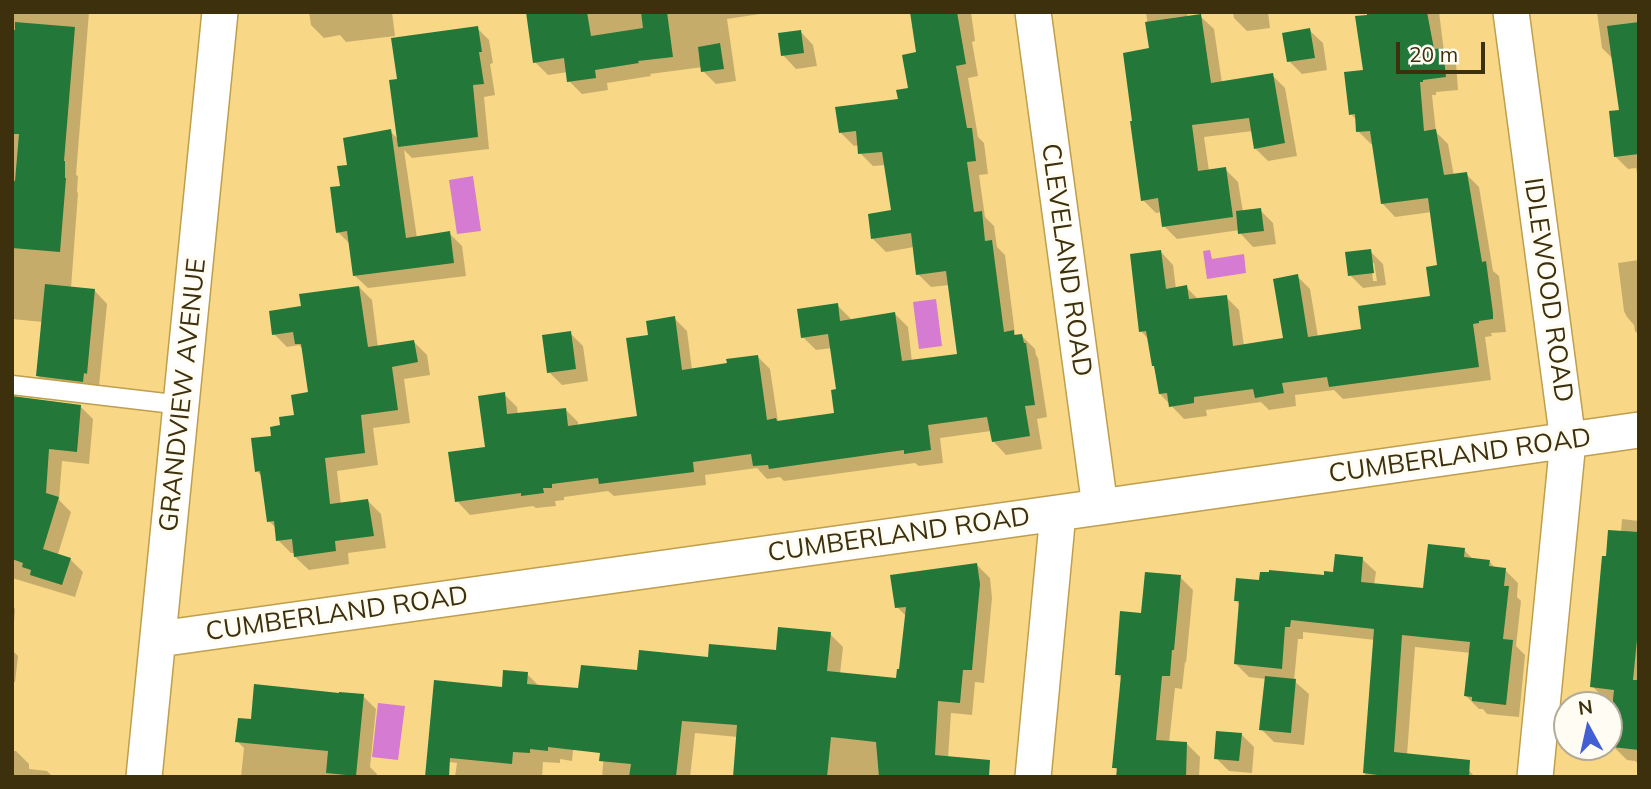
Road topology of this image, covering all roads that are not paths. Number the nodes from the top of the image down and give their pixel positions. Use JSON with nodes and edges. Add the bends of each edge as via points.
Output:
{"nodes":[{"id":1,"x":220,"y":12,"type":"edge"},
{"id":2,"x":1032,"y":12,"type":"edge"},
{"id":3,"x":1511,"y":12,"type":"edge"},
{"id":4,"x":12,"y":385,"type":"edge"},
{"id":5,"x":182,"y":405,"type":"junction"},
{"id":6,"x":1639,"y":430,"type":"edge"},
{"id":7,"x":1568,"y":441,"type":"junction"},
{"id":8,"x":1100,"y":507,"type":"junction"},
{"id":9,"x":1058,"y":513,"type":"junction"},
{"id":10,"x":159,"y":639,"type":"junction"},
{"id":11,"x":144,"y":777,"type":"edge"},
{"id":12,"x":1033,"y":777,"type":"edge"},
{"id":13,"x":1535,"y":777,"type":"edge"}],
"edges":[{"from":1,"to":5,"type":"street","name":"GRANDVIEW AVENUE"},
{"from":2,"to":8,"type":"street","name":"CLEVELAND ROAD"},
{"from":3,"to":7,"type":"street","name":"IDLEWOOD ROAD"},
{"from":4,"to":5,"type":"lane"},
{"from":5,"to":10,"type":"street","name":"GRANDVIEW AVENUE"},
{"from":6,"to":7,"type":"street","name":"CUMBERLAND ROAD"},
{"from":7,"to":8,"type":"street","name":"CUMBERLAND ROAD"},
{"from":7,"to":13,"type":"street","name":"IDLEWOOD ROAD"},
{"from":8,"to":9,"type":"street","name":"CUMBERLAND ROAD"},
{"from":9,"to":10,"type":"street","name":"CUMBERLAND ROAD"},
{"from":9,"to":12,"type":"street"},
{"from":10,"to":11,"type":"street","name":"GRANDVIEW AVENUE"}]}
